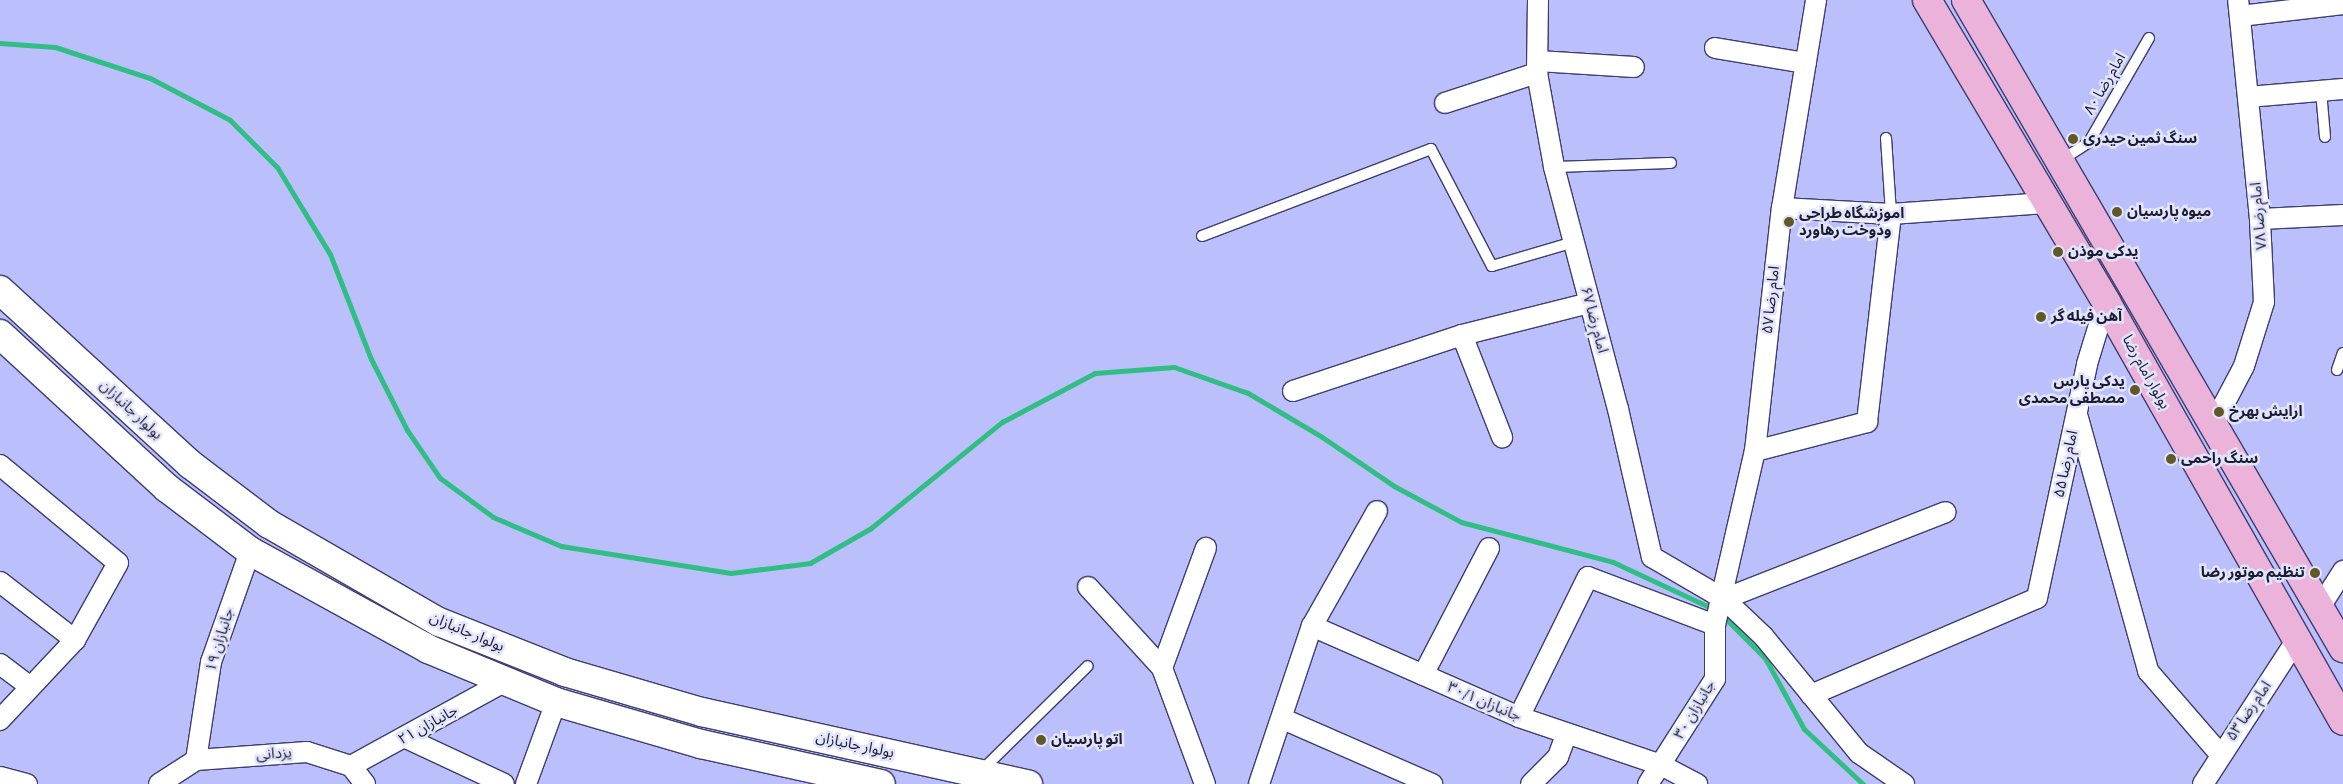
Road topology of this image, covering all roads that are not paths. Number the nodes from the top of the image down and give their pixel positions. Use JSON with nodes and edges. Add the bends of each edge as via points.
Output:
{"nodes":[{"id":1,"x":1538,"y":0,"type":"edge"},
{"id":2,"x":1816,"y":0,"type":"edge"},
{"id":3,"x":1927,"y":0,"type":"edge"},
{"id":4,"x":1966,"y":0,"type":"edge"},
{"id":5,"x":2343,"y":4,"type":"edge"},
{"id":6,"x":2239,"y":8,"type":"edge"},
{"id":7,"x":2149,"y":38,"type":"dead end"},
{"id":8,"x":1715,"y":48,"type":"dead end"},
{"id":9,"x":1806,"y":63,"type":"junction"},
{"id":10,"x":1538,"y":67,"type":"junction"},
{"id":11,"x":1634,"y":67,"type":"dead end"},
{"id":12,"x":2343,"y":89,"type":"edge"},
{"id":13,"x":2321,"y":91,"type":"junction"},
{"id":14,"x":2248,"y":97,"type":"junction"},
{"id":15,"x":1445,"y":103,"type":"dead end"},
{"id":16,"x":2325,"y":137,"type":"dead end"},
{"id":17,"x":1886,"y":138,"type":"dead end"},
{"id":18,"x":2060,"y":162,"type":"junction"},
{"id":19,"x":1671,"y":163,"type":"dead end"},
{"id":20,"x":1554,"y":167,"type":"junction"},
{"id":21,"x":2046,"y":203,"type":"junction"},
{"id":22,"x":1782,"y":208,"type":"junction"},
{"id":23,"x":1891,"y":214,"type":"junction"},
{"id":24,"x":2343,"y":214,"type":"edge"},
{"id":25,"x":2260,"y":219,"type":"junction"},
{"id":26,"x":1202,"y":236,"type":"dead end"},
{"id":27,"x":1574,"y":242,"type":"junction"},
{"id":28,"x":0,"y":290,"type":"edge"},
{"id":29,"x":2106,"y":302,"type":"junction"},
{"id":30,"x":1589,"y":303,"type":"junction"},
{"id":31,"x":0,"y":334,"type":"edge"},
{"id":32,"x":1462,"y":335,"type":"junction"},
{"id":33,"x":2343,"y":353,"type":"edge"},
{"id":34,"x":2337,"y":370,"type":"dead end"},
{"id":35,"x":1293,"y":391,"type":"dead end"},
{"id":36,"x":2077,"y":414,"type":"junction"},
{"id":37,"x":2214,"y":423,"type":"junction"},
{"id":38,"x":1502,"y":436,"type":"dead end"},
{"id":39,"x":1755,"y":451,"type":"junction"},
{"id":40,"x":0,"y":465,"type":"edge"},
{"id":41,"x":1377,"y":511,"type":"dead end"},
{"id":42,"x":1946,"y":512,"type":"dead end"},
{"id":43,"x":1206,"y":548,"type":"dead end"},
{"id":44,"x":1489,"y":548,"type":"dead end"},
{"id":45,"x":250,"y":551,"type":"junction"},
{"id":46,"x":2343,"y":571,"type":"edge"},
{"id":47,"x":0,"y":582,"type":"edge"},
{"id":48,"x":1088,"y":587,"type":"dead end"},
{"id":49,"x":1724,"y":599,"type":"junction"},
{"id":50,"x":2320,"y":607,"type":"junction"},
{"id":51,"x":1715,"y":625,"type":"junction"},
{"id":52,"x":1312,"y":626,"type":"junction"},
{"id":53,"x":2297,"y":639,"type":"junction"},
{"id":54,"x":75,"y":640,"type":"junction"},
{"id":55,"x":2343,"y":648,"type":"edge"},
{"id":56,"x":0,"y":664,"type":"edge"},
{"id":57,"x":1088,"y":666,"type":"dead end"},
{"id":58,"x":1162,"y":668,"type":"junction"},
{"id":59,"x":1423,"y":675,"type":"junction"},
{"id":60,"x":504,"y":682,"type":"junction"},
{"id":61,"x":30,"y":687,"type":"junction"},
{"id":62,"x":1811,"y":695,"type":"junction"},
{"id":63,"x":556,"y":702,"type":"junction"},
{"id":64,"x":1519,"y":717,"type":"junction"},
{"id":65,"x":1283,"y":719,"type":"junction"},
{"id":66,"x":0,"y":720,"type":"edge"},
{"id":67,"x":2343,"y":721,"type":"edge"},
{"id":68,"x":1566,"y":735,"type":"junction"},
{"id":69,"x":406,"y":738,"type":"junction"},
{"id":70,"x":2220,"y":754,"type":"junction"},
{"id":71,"x":196,"y":760,"type":"junction"},
{"id":72,"x":1661,"y":765,"type":"junction"},
{"id":73,"x":351,"y":766,"type":"junction"},
{"id":74,"x":979,"y":772,"type":"junction"},
{"id":75,"x":0,"y":777,"type":"edge"},
{"id":76,"x":1014,"y":782,"type":"edge"},
{"id":77,"x":27,"y":784,"type":"edge"},
{"id":78,"x":159,"y":784,"type":"edge"},
{"id":79,"x":365,"y":784,"type":"edge"},
{"id":80,"x":504,"y":784,"type":"edge"},
{"id":81,"x":526,"y":784,"type":"edge"},
{"id":82,"x":881,"y":784,"type":"edge"},
{"id":83,"x":1205,"y":784,"type":"edge"},
{"id":84,"x":1260,"y":784,"type":"edge"},
{"id":85,"x":1432,"y":784,"type":"edge"},
{"id":86,"x":1531,"y":784,"type":"edge"},
{"id":87,"x":1648,"y":784,"type":"edge"},
{"id":88,"x":1697,"y":784,"type":"edge"},
{"id":89,"x":1904,"y":784,"type":"edge"},
{"id":90,"x":2203,"y":784,"type":"edge"}],
"edges":[{"from":1,"to":10,"type":"street","name":"امام رضا ۶۷"},
{"from":2,"to":9,"type":"street","name":"امام رضا ۵۷"},
{"from":3,"to":21,"type":"main road","name":"بولوار امام رضا"},
{"from":4,"to":18,"type":"main road"},
{"from":5,"to":6,"type":"street"},
{"from":6,"to":14,"type":"street","name":"امام رضا ۷۸"},
{"from":7,"to":18,"type":"lane","name":"امام رضا ۸۰","via":[[2088,142]]},
{"from":8,"to":9,"type":"street"},
{"from":9,"to":22,"type":"street","name":"امام رضا ۵۷"},
{"from":10,"to":11,"type":"street"},
{"from":10,"to":15,"type":"street"},
{"from":10,"to":20,"type":"street","name":"امام رضا ۶۷"},
{"from":12,"to":13,"type":"street"},
{"from":13,"to":14,"type":"street"},
{"from":13,"to":16,"type":"lane"},
{"from":14,"to":25,"type":"street","name":"امام رضا ۷۸"},
{"from":17,"to":23,"type":"lane"},
{"from":18,"to":37,"type":"main road"},
{"from":19,"to":20,"type":"lane"},
{"from":20,"to":27,"type":"street","name":"امام رضا ۶۷"},
{"from":21,"to":23,"type":"street"},
{"from":21,"to":29,"type":"main road","name":"بولوار امام رضا"},
{"from":22,"to":23,"type":"street"},
{"from":22,"to":39,"type":"street","name":"امام رضا ۵۷"},
{"from":23,"to":39,"type":"street","via":[[1867,422]]},
{"from":24,"to":25,"type":"street"},
{"from":25,"to":37,"type":"street","name":"امام رضا ۷۸","via":[[2264,302],[2244,366]]},
{"from":26,"to":27,"type":"lane","via":[[1431,149],[1492,266]]},
{"from":27,"to":30,"type":"street","name":"امام رضا ۶۷"},
{"from":28,"to":74,"type":"main road","name":"بولوار جانبازان","via":[[190,464],[253,512],[439,622],[565,672],[702,712]]},
{"from":29,"to":36,"type":"street","name":"امام رضا ۵۵"},
{"from":29,"to":53,"type":"main road","name":"بولوار امام رضا"},
{"from":30,"to":32,"type":"street"},
{"from":30,"to":49,"type":"street","name":"امام رضا ۶۷","via":[[1652,557]]},
{"from":31,"to":45,"type":"main road","name":"بولوار جانبازان","via":[[167,488]]},
{"from":32,"to":35,"type":"street"},
{"from":32,"to":38,"type":"street"},
{"from":33,"to":34,"type":"lane"},
{"from":36,"to":62,"type":"street","name":"امام رضا ۵۵","via":[[2037,598]]},
{"from":36,"to":70,"type":"street","via":[[2148,671]]},
{"from":37,"to":50,"type":"main road"},
{"from":39,"to":49,"type":"street","name":"امام رضا ۵۷"},
{"from":40,"to":54,"type":"street","via":[[118,563]]},
{"from":41,"to":52,"type":"street"},
{"from":42,"to":49,"type":"street"},
{"from":43,"to":58,"type":"street"},
{"from":44,"to":59,"type":"street"},
{"from":45,"to":60,"type":"main road","name":"بولوار جانبازان","via":[[428,649]]},
{"from":45,"to":71,"type":"street","name":"جانبازان ۱۹","via":[[211,662]]},
{"from":46,"to":50,"type":"street"},
{"from":47,"to":54,"type":"street"},
{"from":48,"to":58,"type":"street"},
{"from":49,"to":51,"type":"street","name":"جانبازان ۳۰"},
{"from":49,"to":62,"type":"street","name":"امام رضا ۶۷","via":[[1764,637]]},
{"from":50,"to":55,"type":"main road"},
{"from":51,"to":64,"type":"street","via":[[1588,577]]},
{"from":51,"to":72,"type":"street","name":"جانبازان ۳۰","via":[[1715,678]]},
{"from":52,"to":59,"type":"street","name":"جانبازان ۳۰/۱"},
{"from":52,"to":65,"type":"street"},
{"from":53,"to":67,"type":"main road","name":"بولوار امام رضا"},
{"from":53,"to":70,"type":"street","name":"امام رضا ۵۳"},
{"from":54,"to":61,"type":"street"},
{"from":56,"to":61,"type":"street"},
{"from":57,"to":74,"type":"lane"},
{"from":58,"to":83,"type":"street"},
{"from":59,"to":64,"type":"street","name":"جانبازان ۳۰/۱"},
{"from":60,"to":63,"type":"main road","name":"بولوار جانبازان"},
{"from":60,"to":69,"type":"street","name":"جانبازان ۲۱"},
{"from":61,"to":66,"type":"street"},
{"from":62,"to":89,"type":"street","name":"امام رضا ۶۷","via":[[1859,753]]},
{"from":63,"to":81,"type":"street"},
{"from":63,"to":82,"type":"main road","name":"بولوار جانبازان","via":[[701,744]]},
{"from":64,"to":68,"type":"street","name":"جانبازان ۳۰/۱"},
{"from":65,"to":84,"type":"street"},
{"from":65,"to":85,"type":"street"},
{"from":68,"to":72,"type":"street","name":"جانبازان ۳۰/۱"},
{"from":68,"to":86,"type":"street","via":[[1558,757]]},
{"from":69,"to":73,"type":"street","name":"جانبازان ۲۱"},
{"from":69,"to":80,"type":"street"},
{"from":70,"to":90,"type":"street","name":"امام رضا ۵۳"},
{"from":71,"to":73,"type":"street","name":"یزدانی","via":[[307,752]]},
{"from":71,"to":78,"type":"street"},
{"from":72,"to":87,"type":"street","name":"جانبازان ۳۰"},
{"from":72,"to":88,"type":"street","name":"جانبازان ۳۰/۱"},
{"from":73,"to":79,"type":"street"},
{"from":74,"to":76,"type":"main road","name":"بولوار جانبازان"},
{"from":75,"to":77,"type":"street"}]}
